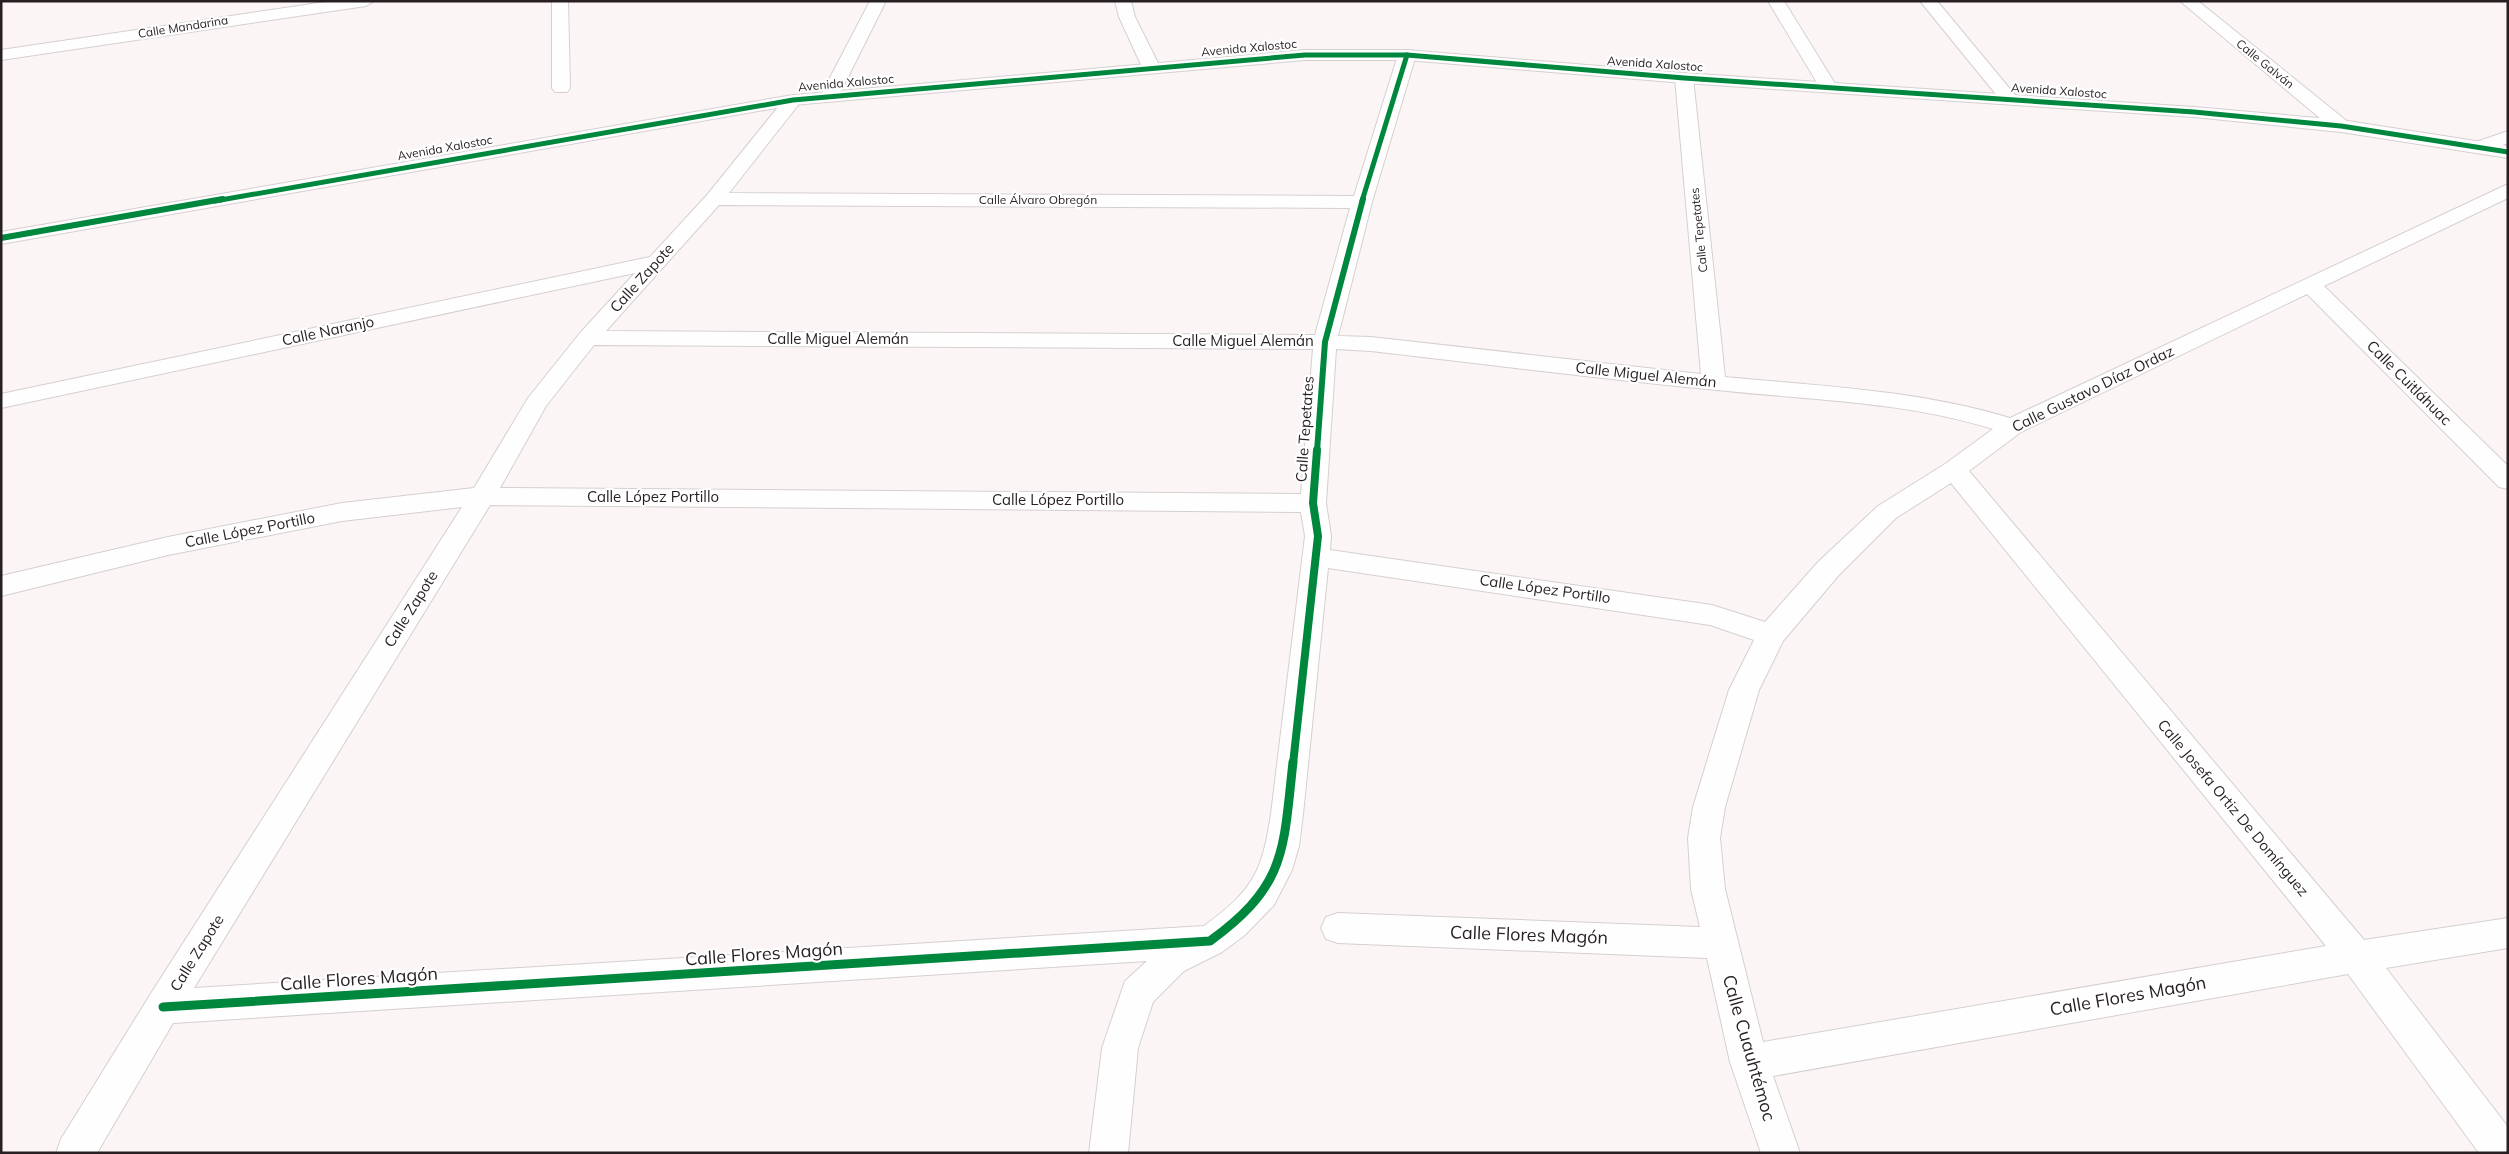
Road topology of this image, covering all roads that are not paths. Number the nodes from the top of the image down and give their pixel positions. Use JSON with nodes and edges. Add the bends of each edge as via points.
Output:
{"nodes":[{"id":1,"x":366,"y":1,"type":"edge"},
{"id":2,"x":560,"y":1,"type":"edge"},
{"id":3,"x":878,"y":1,"type":"edge"},
{"id":4,"x":1123,"y":1,"type":"edge"},
{"id":5,"x":1776,"y":1,"type":"edge"},
{"id":6,"x":1928,"y":1,"type":"edge"},
{"id":7,"x":2188,"y":1,"type":"edge"},
{"id":8,"x":284,"y":6,"type":"edge"},
{"id":9,"x":1,"y":55,"type":"edge"},
{"id":10,"x":1407,"y":56,"type":"junction"},
{"id":11,"x":1152,"y":69,"type":"junction"},
{"id":12,"x":1684,"y":78,"type":"junction"},
{"id":13,"x":1828,"y":87,"type":"junction"},
{"id":14,"x":561,"y":88,"type":"dead end"},
{"id":15,"x":830,"y":95,"type":"junction"},
{"id":16,"x":2009,"y":99,"type":"junction"},
{"id":17,"x":793,"y":100,"type":"junction"},
{"id":18,"x":2341,"y":126,"type":"junction"},
{"id":19,"x":2508,"y":137,"type":"edge"},
{"id":20,"x":2483,"y":146,"type":"junction"},
{"id":21,"x":2508,"y":152,"type":"edge"},
{"id":22,"x":2508,"y":190,"type":"edge"},
{"id":23,"x":714,"y":199,"type":"junction"},
{"id":24,"x":1362,"y":202,"type":"junction"},
{"id":25,"x":1,"y":238,"type":"edge"},
{"id":26,"x":656,"y":262,"type":"junction"},
{"id":27,"x":2310,"y":285,"type":"junction"},
{"id":28,"x":588,"y":338,"type":"junction"},
{"id":29,"x":1325,"y":342,"type":"junction"},
{"id":30,"x":1714,"y":383,"type":"junction"},
{"id":31,"x":1,"y":401,"type":"edge"},
{"id":32,"x":2012,"y":427,"type":"junction"},
{"id":33,"x":1954,"y":470,"type":"junction"},
{"id":34,"x":2508,"y":481,"type":"edge"},
{"id":35,"x":482,"y":496,"type":"junction"},
{"id":36,"x":1313,"y":503,"type":"junction"},
{"id":37,"x":1316,"y":557,"type":"junction"},
{"id":38,"x":1,"y":586,"type":"edge"},
{"id":39,"x":1771,"y":635,"type":"junction"},
{"id":40,"x":1338,"y":928,"type":"dead end"},
{"id":41,"x":2508,"y":933,"type":"edge"},
{"id":42,"x":1210,"y":942,"type":"junction"},
{"id":43,"x":1719,"y":943,"type":"junction"},
{"id":44,"x":2356,"y":957,"type":"junction"},
{"id":45,"x":163,"y":1007,"type":"junction"},
{"id":46,"x":1749,"y":1062,"type":"junction"},
{"id":47,"x":75,"y":1153,"type":"edge"},
{"id":48,"x":1108,"y":1153,"type":"edge"},
{"id":49,"x":1781,"y":1153,"type":"edge"},
{"id":50,"x":2503,"y":1153,"type":"edge"}],
"edges":[{"from":1,"to":8,"type":"street","name":"Calle Mandarina"},
{"from":2,"to":14,"type":"street"},
{"from":3,"to":15,"type":"street"},
{"from":4,"to":11,"type":"street","via":[[1127,17]]},
{"from":5,"to":13,"type":"street"},
{"from":6,"to":16,"type":"street"},
{"from":7,"to":18,"type":"street","name":"Calle Galván"},
{"from":8,"to":9,"type":"street","name":"Calle Mandarina"},
{"from":10,"to":11,"type":"street","name":"Avenida Xalostoc","via":[[1305,55]]},
{"from":10,"to":12,"type":"street","name":"Avenida Xalostoc"},
{"from":10,"to":24,"type":"street","name":"Calle Tepetates"},
{"from":11,"to":15,"type":"street","name":"Avenida Xalostoc"},
{"from":12,"to":13,"type":"street","name":"Avenida Xalostoc"},
{"from":12,"to":30,"type":"street","name":"Calle Tepetates"},
{"from":13,"to":16,"type":"street","name":"Avenida Xalostoc"},
{"from":15,"to":17,"type":"street","name":"Avenida Xalostoc"},
{"from":16,"to":18,"type":"street","name":"Avenida Xalostoc"},
{"from":17,"to":23,"type":"street","name":"Calle Zapote"},
{"from":17,"to":25,"type":"street","name":"Avenida Xalostoc"},
{"from":18,"to":20,"type":"street","name":"Avenida Xalostoc"},
{"from":19,"to":20,"type":"street"},
{"from":20,"to":21,"type":"street","name":"Avenida Xalostoc"},
{"from":22,"to":27,"type":"street","name":"Calle Gustavo Díaz Ordaz"},
{"from":23,"to":24,"type":"street","name":"Calle Álvaro Obregón"},
{"from":23,"to":26,"type":"street","name":"Calle Zapote"},
{"from":24,"to":29,"type":"street","name":"Calle Tepetates"},
{"from":26,"to":28,"type":"street","name":"Calle Zapote"},
{"from":26,"to":31,"type":"street","name":"Calle Naranjo"},
{"from":27,"to":32,"type":"street","name":"Calle Gustavo Díaz Ordaz"},
{"from":27,"to":34,"type":"street","name":"Calle Cuitláhuac"},
{"from":28,"to":29,"type":"street","name":"Calle Miguel Alemán"},
{"from":28,"to":35,"type":"street","name":"Calle Zapote","via":[[536,403]]},
{"from":29,"to":30,"type":"street","name":"Calle Miguel Alemán","via":[[1371,344]]},
{"from":29,"to":36,"type":"street","name":"Calle Tepetates"},
{"from":30,"to":32,"type":"street","name":"Calle Miguel Alemán","via":[[1911,402],[1964,412]]},
{"from":32,"to":33,"type":"street","name":"Calle Gustavo Díaz Ordaz"},
{"from":33,"to":39,"type":"street","name":"Calle Gustavo Díaz Ordaz","via":[[1887,512],[1828,569]]},
{"from":33,"to":44,"type":"street","name":"Calle Josefa Ortiz De Domínguez"},
{"from":35,"to":36,"type":"street","name":"Calle López Portillo"},
{"from":35,"to":38,"type":"street","name":"Calle López Portillo","via":[[342,512],[168,546]]},
{"from":35,"to":45,"type":"street","name":"Calle Zapote"},
{"from":36,"to":37,"type":"street","name":"Calle Tepetates","via":[[1318,536]]},
{"from":37,"to":39,"type":"street","name":"Calle López Portillo","via":[[1712,615]]},
{"from":37,"to":42,"type":"street","name":"Calle Tepetates","via":[[1280,857],[1266,890],[1242,918]]},
{"from":39,"to":43,"type":"street","name":"Calle Gustavo Díaz Ordaz","via":[[1744,690],[1709,808],[1704,838],[1707,881]]},
{"from":40,"to":43,"type":"street","name":"Calle Flores Magón"},
{"from":41,"to":44,"type":"street","name":"Calle Flores Magón"},
{"from":42,"to":45,"type":"street","name":"Calle Flores Magón"},
{"from":42,"to":48,"type":"street","via":[[1172,960],[1138,993],[1120,1048]]},
{"from":43,"to":46,"type":"street","name":"Calle Cuauhtémoc"},
{"from":44,"to":46,"type":"street","name":"Calle Flores Magón"},
{"from":44,"to":50,"type":"street","name":"Calle Josefa Ortiz De Domínguez"},
{"from":45,"to":47,"type":"street","name":"Calle Zapote"},
{"from":46,"to":49,"type":"street","name":"Calle Cuauhtémoc"}]}
